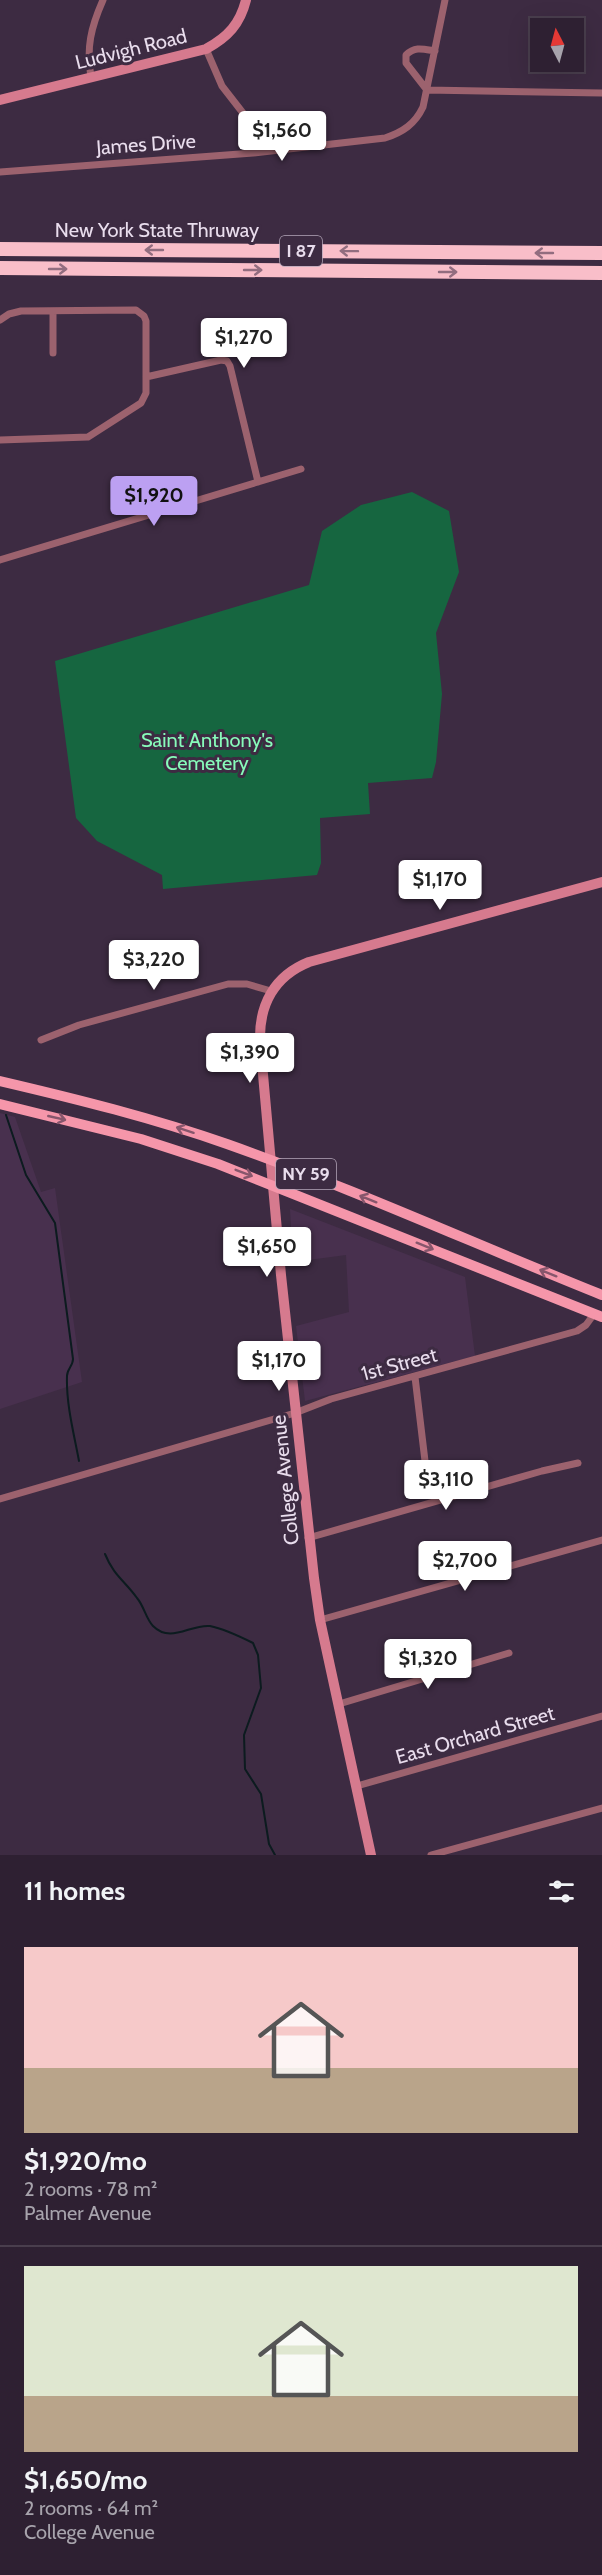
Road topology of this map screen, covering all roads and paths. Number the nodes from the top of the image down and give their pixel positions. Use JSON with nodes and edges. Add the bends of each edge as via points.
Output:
{"nodes":[{"id":1,"x":103,"y":0,"type":"edge"},
{"id":2,"x":246,"y":0,"type":"edge"},
{"id":3,"x":445,"y":0,"type":"edge"},
{"id":4,"x":206,"y":49,"type":"junction"},
{"id":5,"x":435,"y":51,"type":"junction"},
{"id":6,"x":90,"y":77,"type":"junction"},
{"id":7,"x":427,"y":90,"type":"junction"},
{"id":8,"x":602,"y":93,"type":"edge"},
{"id":9,"x":0,"y":100,"type":"edge"},
{"id":10,"x":253,"y":153,"type":"junction"},
{"id":11,"x":0,"y":172,"type":"edge"},
{"id":12,"x":0,"y":249,"type":"edge"},
{"id":13,"x":602,"y":253,"type":"edge"},
{"id":14,"x":0,"y":268,"type":"edge"},
{"id":15,"x":602,"y":273,"type":"edge"},
{"id":16,"x":53,"y":311,"type":"junction"},
{"id":17,"x":0,"y":320,"type":"edge"},
{"id":18,"x":53,"y":353,"type":"dead end"},
{"id":19,"x":146,"y":377,"type":"junction"},
{"id":20,"x":0,"y":440,"type":"edge"},
{"id":21,"x":301,"y":469,"type":"dead end"},
{"id":22,"x":258,"y":482,"type":"junction"},
{"id":23,"x":0,"y":560,"type":"edge"},
{"id":24,"x":602,"y":882,"type":"edge"},
{"id":25,"x":271,"y":991,"type":"junction"},
{"id":26,"x":41,"y":1040,"type":"dead end"},
{"id":27,"x":0,"y":1081,"type":"edge"},
{"id":28,"x":0,"y":1104,"type":"edge"},
{"id":29,"x":271,"y":1160,"type":"junction"},
{"id":30,"x":273,"y":1185,"type":"junction"},
{"id":31,"x":602,"y":1296,"type":"edge"},
{"id":32,"x":598,"y":1316,"type":"edge"},
{"id":33,"x":415,"y":1377,"type":"junction"},
{"id":34,"x":295,"y":1413,"type":"junction"},
{"id":35,"x":425,"y":1461,"type":"dead end"},
{"id":36,"x":578,"y":1463,"type":"dead end"},
{"id":37,"x":0,"y":1499,"type":"edge"},
{"id":38,"x":309,"y":1538,"type":"junction"},
{"id":39,"x":602,"y":1540,"type":"edge"},
{"id":40,"x":321,"y":1620,"type":"junction"},
{"id":41,"x":509,"y":1653,"type":"dead end"},
{"id":42,"x":339,"y":1704,"type":"junction"},
{"id":43,"x":602,"y":1716,"type":"edge"},
{"id":44,"x":357,"y":1786,"type":"junction"},
{"id":45,"x":602,"y":1808,"type":"edge"},
{"id":46,"x":371,"y":1855,"type":"edge"},
{"id":47,"x":431,"y":1855,"type":"edge"}],
"edges":[{"from":1,"to":6,"type":"street","via":[[89,37]]},
{"from":2,"to":4,"type":"street","name":"Ludvigh Road","via":[[237,26]]},
{"from":3,"to":5,"type":"street","name":"James Drive"},
{"from":4,"to":6,"type":"street","name":"Ludvigh Road"},
{"from":4,"to":10,"type":"street","via":[[222,86],[243,113]]},
{"from":5,"to":7,"type":"street","name":"James Drive"},
{"from":5,"to":7,"type":"street","via":[[420,48],[406,55],[406,63]]},
{"from":6,"to":9,"type":"street","name":"Ludvigh Road"},
{"from":7,"to":8,"type":"street"},
{"from":7,"to":10,"type":"street","name":"James Drive","via":[[418,118],[398,134]]},
{"from":10,"to":11,"type":"street","name":"James Drive"},
{"from":13,"to":12,"type":"highway","name":"New York State Thruway","number":"I 87","one_way":true},
{"from":14,"to":15,"type":"highway","name":"New York State Thruway","number":"I 87","one_way":true},
{"from":16,"to":17,"type":"street","via":[[15,312]]},
{"from":16,"to":18,"type":"street"},
{"from":16,"to":19,"type":"street","via":[[140,312],[146,321]]},
{"from":19,"to":20,"type":"street","via":[[146,393],[141,403],[88,437]]},
{"from":19,"to":22,"type":"street","via":[[227,361]]},
{"from":21,"to":22,"type":"street"},
{"from":22,"to":23,"type":"street"},
{"from":24,"to":25,"type":"street","via":[[309,962],[291,971]]},
{"from":25,"to":26,"type":"street","via":[[247,984],[228,984],[79,1025]]},
{"from":25,"to":29,"type":"street","name":"College Avenue","via":[[260,1023]]},
{"from":29,"to":27,"type":"main road","number":"NY 59","one_way":true,"via":[[139,1116]]},
{"from":28,"to":30,"type":"main road","number":"NY 59","one_way":true,"via":[[149,1142]]},
{"from":29,"to":30,"type":"street","name":"College Avenue"},
{"from":31,"to":29,"type":"main road","number":"NY 59","one_way":true},
{"from":30,"to":32,"type":"main road","number":"NY 59","one_way":true},
{"from":30,"to":34,"type":"street","name":"College Avenue"},
{"from":32,"to":33,"type":"street","name":"1st Street","via":[[577,1331]]},
{"from":33,"to":34,"type":"street","name":"1st Street","via":[[331,1399]]},
{"from":33,"to":35,"type":"street"},
{"from":34,"to":37,"type":"street","name":"1st Street"},
{"from":34,"to":38,"type":"street","name":"College Avenue"},
{"from":36,"to":38,"type":"street"},
{"from":38,"to":40,"type":"street","name":"College Avenue"},
{"from":39,"to":40,"type":"street"},
{"from":40,"to":42,"type":"street","name":"College Avenue"},
{"from":41,"to":42,"type":"street"},
{"from":42,"to":44,"type":"street","name":"College Avenue"},
{"from":43,"to":44,"type":"street","name":"East Orchard Street"},
{"from":44,"to":46,"type":"street","name":"College Avenue"},
{"from":45,"to":47,"type":"street"}]}
